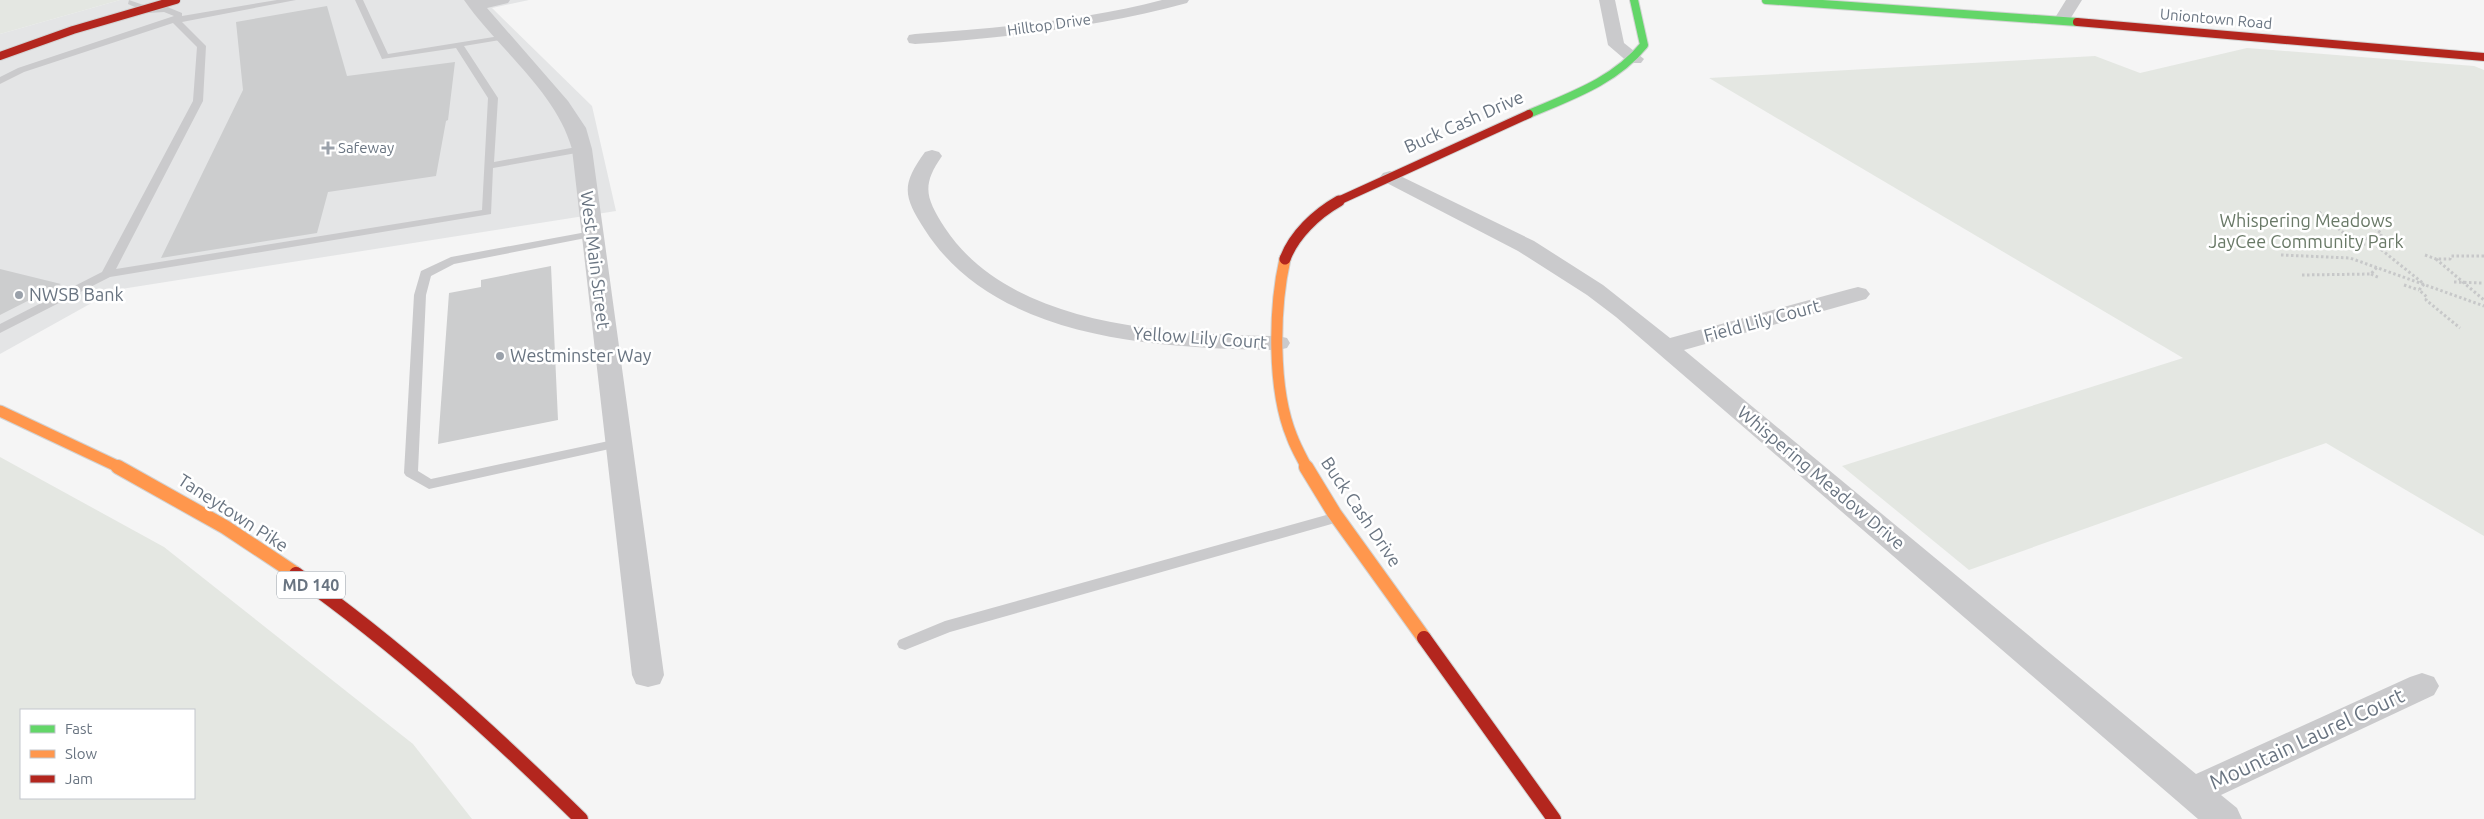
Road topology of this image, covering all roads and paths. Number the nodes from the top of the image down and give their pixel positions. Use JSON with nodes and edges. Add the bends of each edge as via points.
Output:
{"nodes":[{"id":1,"x":176,"y":0,"type":"edge"},
{"id":2,"x":292,"y":0,"type":"edge"},
{"id":3,"x":359,"y":0,"type":"edge"},
{"id":4,"x":502,"y":0,"type":"edge"},
{"id":5,"x":1180,"y":0,"type":"edge"},
{"id":6,"x":1607,"y":0,"type":"edge"},
{"id":7,"x":1634,"y":0,"type":"edge"},
{"id":8,"x":1766,"y":0,"type":"edge"},
{"id":9,"x":2074,"y":0,"type":"edge"},
{"id":10,"x":134,"y":1,"type":"edge"},
{"id":11,"x":474,"y":3,"type":"edge"},
{"id":12,"x":149,"y":10,"type":"junction"},
{"id":13,"x":175,"y":20,"type":"junction"},
{"id":14,"x":2061,"y":22,"type":"junction"},
{"id":15,"x":503,"y":37,"type":"junction"},
{"id":16,"x":915,"y":39,"type":"dead end"},
{"id":17,"x":0,"y":44,"type":"edge"},
{"id":18,"x":459,"y":44,"type":"junction"},
{"id":19,"x":0,"y":56,"type":"edge"},
{"id":20,"x":2484,"y":57,"type":"edge"},
{"id":21,"x":1634,"y":59,"type":"junction"},
{"id":22,"x":0,"y":81,"type":"edge"},
{"id":23,"x":582,"y":149,"type":"junction"},
{"id":24,"x":932,"y":156,"type":"dead end"},
{"id":25,"x":488,"y":166,"type":"junction"},
{"id":26,"x":1390,"y":177,"type":"junction"},
{"id":27,"x":2319,"y":212,"type":"dead end"},
{"id":28,"x":2355,"y":212,"type":"dead end"},
{"id":29,"x":592,"y":234,"type":"junction"},
{"id":30,"x":2368,"y":239,"type":"junction"},
{"id":31,"x":2379,"y":239,"type":"junction"},
{"id":32,"x":2374,"y":244,"type":"junction"},
{"id":33,"x":2359,"y":247,"type":"dead end"},
{"id":34,"x":2399,"y":247,"type":"dead end"},
{"id":35,"x":2353,"y":254,"type":"dead end"},
{"id":36,"x":2281,"y":255,"type":"dead end"},
{"id":37,"x":2425,"y":255,"type":"dead end"},
{"id":38,"x":2484,"y":256,"type":"edge"},
{"id":39,"x":2350,"y":258,"type":"junction"},
{"id":40,"x":2436,"y":259,"type":"junction"},
{"id":41,"x":2377,"y":268,"type":"junction"},
{"id":42,"x":107,"y":274,"type":"junction"},
{"id":43,"x":2371,"y":274,"type":"junction"},
{"id":44,"x":2302,"y":275,"type":"dead end"},
{"id":45,"x":2380,"y":278,"type":"dead end"},
{"id":46,"x":2454,"y":282,"type":"dead end"},
{"id":47,"x":2464,"y":282,"type":"junction"},
{"id":48,"x":2482,"y":283,"type":"dead end"},
{"id":49,"x":2424,"y":284,"type":"junction"},
{"id":50,"x":2404,"y":286,"type":"dead end"},
{"id":51,"x":2419,"y":290,"type":"junction"},
{"id":52,"x":1858,"y":294,"type":"dead end"},
{"id":53,"x":2484,"y":300,"type":"edge"},
{"id":54,"x":2484,"y":306,"type":"edge"},
{"id":55,"x":2460,"y":328,"type":"dead end"},
{"id":56,"x":0,"y":329,"type":"edge"},
{"id":57,"x":1278,"y":343,"type":"junction"},
{"id":58,"x":1666,"y":347,"type":"junction"},
{"id":59,"x":0,"y":411,"type":"edge"},
{"id":60,"x":618,"y":442,"type":"junction"},
{"id":61,"x":1337,"y":517,"type":"junction"},
{"id":62,"x":905,"y":644,"type":"dead end"},
{"id":63,"x":648,"y":676,"type":"dead end"},
{"id":64,"x":2422,"y":686,"type":"dead end"},
{"id":65,"x":2192,"y":792,"type":"junction"},
{"id":66,"x":581,"y":819,"type":"edge"},
{"id":67,"x":1554,"y":819,"type":"edge"},
{"id":68,"x":2224,"y":819,"type":"edge"}],
"edges":[{"from":1,"to":12,"type":"main road"},
{"from":2,"to":13,"type":"lane"},
{"from":3,"to":18,"type":"lane","via":[[384,57]]},
{"from":4,"to":11,"type":"street"},
{"from":5,"to":16,"type":"street","name":"Hilltop Drive","via":[[1131,13],[988,34]]},
{"from":6,"to":21,"type":"street","via":[[1617,45]]},
{"from":7,"to":21,"type":"main road","via":[[1644,45]]},
{"from":8,"to":14,"type":"main road","name":"Uniontown Road"},
{"from":9,"to":14,"type":"street"},
{"from":10,"to":12,"type":"lane"},
{"from":10,"to":17,"type":"main road"},
{"from":11,"to":15,"type":"street","name":"West Main Street"},
{"from":12,"to":13,"type":"lane","via":[[145,16],[159,21]]},
{"from":12,"to":19,"type":"main road","via":[[73,30]]},
{"from":13,"to":22,"type":"lane","via":[[21,70]]},
{"from":13,"to":42,"type":"lane","via":[[202,46],[198,101]]},
{"from":14,"to":20,"type":"main road","name":"Uniontown Road"},
{"from":15,"to":18,"type":"lane"},
{"from":15,"to":23,"type":"street","name":"West Main Street","via":[[561,105],[576,128]]},
{"from":18,"to":25,"type":"lane","via":[[493,98]]},
{"from":21,"to":26,"type":"main road","name":"Buck Cash Drive","via":[[1592,86]]},
{"from":23,"to":25,"type":"lane"},
{"from":23,"to":29,"type":"street","name":"West Main Street"},
{"from":24,"to":57,"type":"street","name":"Yellow Lily Court","via":[[918,179],[924,209],[948,249],[989,284],[1073,321],[1136,336]]},
{"from":25,"to":42,"type":"lane","via":[[487,212]]},
{"from":26,"to":57,"type":"main road","name":"Buck Cash Drive","via":[[1336,202],[1303,228],[1290,246],[1281,267],[1277,291]]},
{"from":26,"to":58,"type":"street","name":"Whispering Meadow Drive","via":[[1561,267]]},
{"from":27,"to":30,"type":"path","via":[[2346,235]]},
{"from":28,"to":31,"type":"path","via":[[2382,234]]},
{"from":29,"to":60,"type":"street","name":"West Main Street"},
{"from":29,"to":60,"type":"lane","via":[[451,261],[425,274],[420,295],[411,473],[429,484]]},
{"from":30,"to":31,"type":"path"},
{"from":30,"to":32,"type":"path"},
{"from":31,"to":34,"type":"path"},
{"from":32,"to":33,"type":"path"},
{"from":32,"to":49,"type":"path"},
{"from":35,"to":39,"type":"path"},
{"from":36,"to":39,"type":"path"},
{"from":37,"to":40,"type":"path"},
{"from":38,"to":40,"type":"path"},
{"from":39,"to":41,"type":"path"},
{"from":40,"to":47,"type":"path"},
{"from":41,"to":43,"type":"path"},
{"from":41,"to":49,"type":"path"},
{"from":42,"to":56,"type":"lane"},
{"from":43,"to":44,"type":"path"},
{"from":43,"to":45,"type":"path"},
{"from":46,"to":47,"type":"path"},
{"from":47,"to":48,"type":"path"},
{"from":47,"to":53,"type":"path"},
{"from":49,"to":51,"type":"path"},
{"from":49,"to":54,"type":"path"},
{"from":50,"to":51,"type":"path"},
{"from":51,"to":55,"type":"path","via":[[2427,297],[2426,300]]},
{"from":52,"to":58,"type":"street","name":"Field Lily Court"},
{"from":57,"to":61,"type":"main road","name":"Buck Cash Drive","via":[[1281,402],[1290,434]]},
{"from":58,"to":65,"type":"street","name":"Whispering Meadow Drive"},
{"from":59,"to":66,"type":"main road","name":"Taneytown Pike","number":"MD 140","via":[[46,429],[146,478],[221,523],[350,612],[478,719]]},
{"from":60,"to":63,"type":"street","name":"West Main Street"},
{"from":61,"to":62,"type":"lane","via":[[954,624]]},
{"from":61,"to":67,"type":"main road","name":"Buck Cash Drive"},
{"from":64,"to":65,"type":"street","name":"Mountain Laurel Court"},
{"from":65,"to":68,"type":"street","name":"Whispering Meadow Drive"}]}
